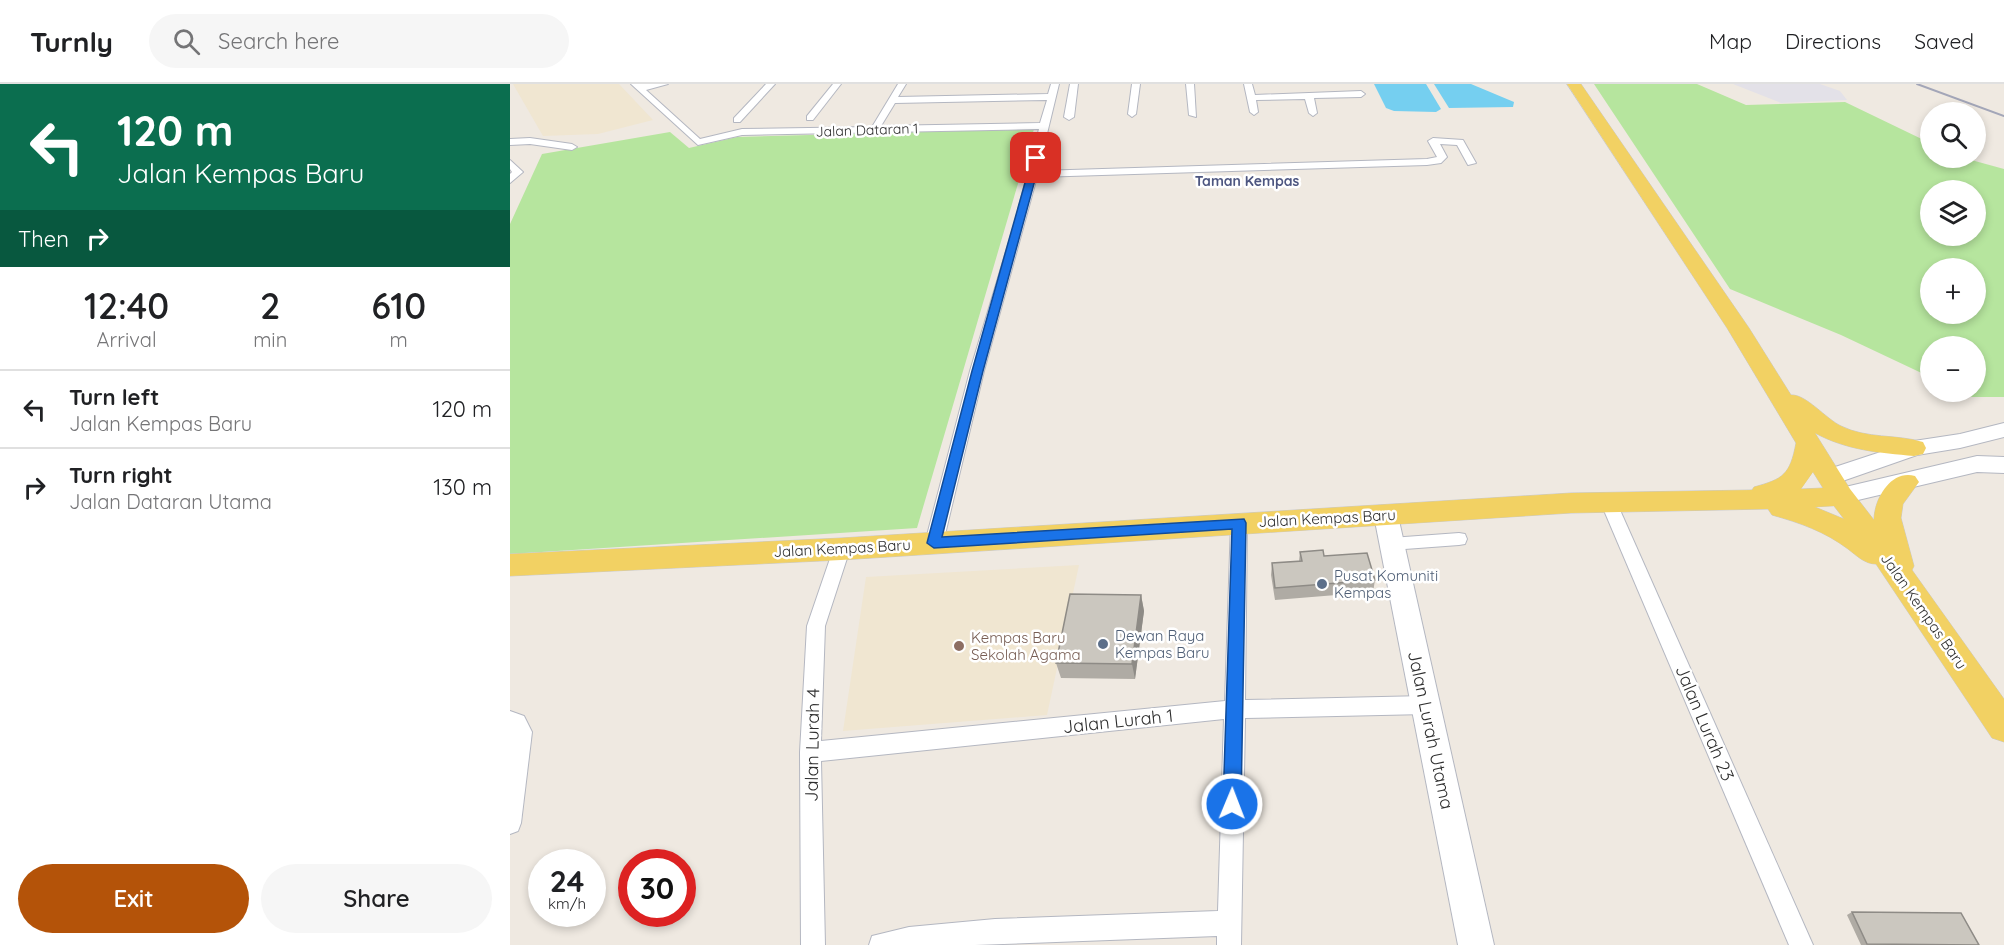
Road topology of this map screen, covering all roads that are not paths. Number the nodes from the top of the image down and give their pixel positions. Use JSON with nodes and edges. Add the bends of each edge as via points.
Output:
{"nodes":[{"id":1,"x":664,"y":84,"type":"edge"},
{"id":2,"x":771,"y":84,"type":"edge"},
{"id":3,"x":837,"y":84,"type":"edge"},
{"id":4,"x":902,"y":84,"type":"edge"},
{"id":5,"x":1035,"y":84,"type":"edge"},
{"id":6,"x":1055,"y":84,"type":"edge"},
{"id":7,"x":1074,"y":84,"type":"edge"},
{"id":8,"x":1136,"y":84,"type":"edge"},
{"id":9,"x":1190,"y":84,"type":"edge"},
{"id":10,"x":1248,"y":84,"type":"edge"},
{"id":11,"x":1357,"y":84,"type":"edge"},
{"id":12,"x":1574,"y":84,"type":"edge"},
{"id":13,"x":638,"y":86,"type":"edge"},
{"id":14,"x":1309,"y":96,"type":"junction"},
{"id":15,"x":1031,"y":97,"type":"junction"},
{"id":16,"x":1051,"y":97,"type":"junction"},
{"id":17,"x":1251,"y":98,"type":"junction"},
{"id":18,"x":892,"y":100,"type":"junction"},
{"id":19,"x":1254,"y":112,"type":"dead end"},
{"id":20,"x":1313,"y":113,"type":"dead end"},
{"id":21,"x":1132,"y":114,"type":"dead end"},
{"id":22,"x":1192,"y":115,"type":"dead end"},
{"id":23,"x":1069,"y":117,"type":"dead end"},
{"id":24,"x":810,"y":118,"type":"dead end"},
{"id":25,"x":737,"y":120,"type":"dead end"},
{"id":26,"x":1044,"y":126,"type":"junction"},
{"id":27,"x":875,"y":129,"type":"junction"},
{"id":28,"x":1472,"y":135,"type":"dead end"},
{"id":29,"x":1433,"y":141,"type":"junction"},
{"id":30,"x":515,"y":142,"type":"edge"},
{"id":31,"x":572,"y":147,"type":"dead end"},
{"id":32,"x":510,"y":153,"type":"edge"},
{"id":33,"x":510,"y":163,"type":"edge"},
{"id":34,"x":1471,"y":163,"type":"dead end"},
{"id":35,"x":1033,"y":174,"type":"junction"},
{"id":36,"x":510,"y":180,"type":"edge"},
{"id":37,"x":1773,"y":383,"type":"junction"},
{"id":38,"x":2004,"y":430,"type":"edge"},
{"id":39,"x":1809,"y":441,"type":"junction"},
{"id":40,"x":1914,"y":448,"type":"junction"},
{"id":41,"x":2004,"y":465,"type":"edge"},
{"id":42,"x":1906,"y":482,"type":"junction"},
{"id":43,"x":1836,"y":486,"type":"junction"},
{"id":44,"x":1732,"y":500,"type":"junction"},
{"id":45,"x":1608,"y":501,"type":"junction"},
{"id":46,"x":1239,"y":523,"type":"junction"},
{"id":47,"x":1388,"y":530,"type":"junction"},
{"id":48,"x":1459,"y":539,"type":"dead end"},
{"id":49,"x":934,"y":543,"type":"junction"},
{"id":50,"x":841,"y":549,"type":"junction"},
{"id":51,"x":510,"y":565,"type":"edge"},
{"id":52,"x":1903,"y":579,"type":"junction"},
{"id":53,"x":1426,"y":705,"type":"junction"},
{"id":54,"x":1235,"y":709,"type":"junction"},
{"id":55,"x":510,"y":720,"type":"edge"},
{"id":56,"x":2004,"y":726,"type":"edge"},
{"id":57,"x":810,"y":752,"type":"junction"},
{"id":58,"x":510,"y":823,"type":"edge"},
{"id":59,"x":1229,"y":934,"type":"edge"},
{"id":60,"x":813,"y":945,"type":"edge"},
{"id":61,"x":882,"y":945,"type":"edge"},
{"id":62,"x":1476,"y":945,"type":"edge"},
{"id":63,"x":1801,"y":945,"type":"edge"}],
"edges":[{"from":1,"to":13,"type":"street"},
{"from":2,"to":25,"type":"street"},
{"from":3,"to":24,"type":"street"},
{"from":4,"to":18,"type":"street"},
{"from":5,"to":15,"type":"street"},
{"from":6,"to":16,"type":"street"},
{"from":7,"to":23,"type":"street"},
{"from":8,"to":21,"type":"street"},
{"from":9,"to":22,"type":"street"},
{"from":10,"to":17,"type":"street"},
{"from":11,"to":14,"type":"street","via":[[1363,98]]},
{"from":12,"to":37,"type":"main road","name":"Jalan Kempas Baru"},
{"from":13,"to":27,"type":"street","name":"Jalan Dataran 1","via":[[692,138],[704,142],[742,132]]},
{"from":14,"to":17,"type":"street"},
{"from":14,"to":20,"type":"street"},
{"from":15,"to":16,"type":"street"},
{"from":15,"to":18,"type":"street","via":[[966,95]]},
{"from":16,"to":26,"type":"street"},
{"from":17,"to":19,"type":"street"},
{"from":18,"to":27,"type":"street"},
{"from":26,"to":27,"type":"street","name":"Jalan Dataran 1"},
{"from":26,"to":35,"type":"street"},
{"from":28,"to":29,"type":"street","via":[[1433,135]]},
{"from":29,"to":34,"type":"street","via":[[1460,141]]},
{"from":29,"to":35,"type":"street","via":[[1442,157],[1438,161]]},
{"from":30,"to":31,"type":"street"},
{"from":30,"to":32,"type":"street"},
{"from":33,"to":36,"type":"street","via":[[518,172]]},
{"from":35,"to":49,"type":"street","via":[[977,371]]},
{"from":37,"to":39,"type":"main road","name":"Jalan Kempas Baru"},
{"from":37,"to":40,"type":"main road","via":[[1823,427],[1864,444]]},
{"from":38,"to":40,"type":"street"},
{"from":39,"to":43,"type":"main road","name":"Jalan Kempas Baru"},
{"from":39,"to":44,"type":"main road","via":[[1806,460],[1795,482],[1779,491]]},
{"from":40,"to":43,"type":"street"},
{"from":41,"to":42,"type":"street","via":[[1977,464]]},
{"from":42,"to":43,"type":"street"},
{"from":42,"to":52,"type":"main road","via":[[1890,502],[1887,518]]},
{"from":43,"to":44,"type":"main road","name":"Jalan Kempas Baru","via":[[1785,500]]},
{"from":43,"to":52,"type":"main road","name":"Jalan Kempas Baru"},
{"from":44,"to":45,"type":"main road","name":"Jalan Kempas Baru"},
{"from":44,"to":52,"type":"main road","via":[[1816,517],[1859,541]]},
{"from":45,"to":47,"type":"main road","name":"Jalan Kempas Baru"},
{"from":45,"to":63,"type":"street","name":"Jalan Lurah 23"},
{"from":46,"to":47,"type":"main road","name":"Jalan Kempas Baru"},
{"from":46,"to":49,"type":"main road","name":"Jalan Kempas Baru"},
{"from":46,"to":54,"type":"street"},
{"from":47,"to":48,"type":"street"},
{"from":47,"to":53,"type":"street","name":"Jalan Lurah Utama"},
{"from":49,"to":50,"type":"main road","name":"Jalan Kempas Baru"},
{"from":50,"to":51,"type":"main road","name":"Jalan Kempas Baru"},
{"from":50,"to":57,"type":"street","name":"Jalan Lurah 4","via":[[816,626]]},
{"from":52,"to":56,"type":"main road","name":"Jalan Kempas Baru"},
{"from":53,"to":54,"type":"street","name":"Jalan Lurah 1"},
{"from":53,"to":62,"type":"street","name":"Jalan Lurah Utama"},
{"from":54,"to":57,"type":"street","name":"Jalan Lurah 1"},
{"from":54,"to":59,"type":"street"},
{"from":55,"to":58,"type":"street","via":[[522,732]]},
{"from":57,"to":60,"type":"street","name":"Jalan Lurah 4"},
{"from":59,"to":61,"type":"street","via":[[994,931]]}]}
